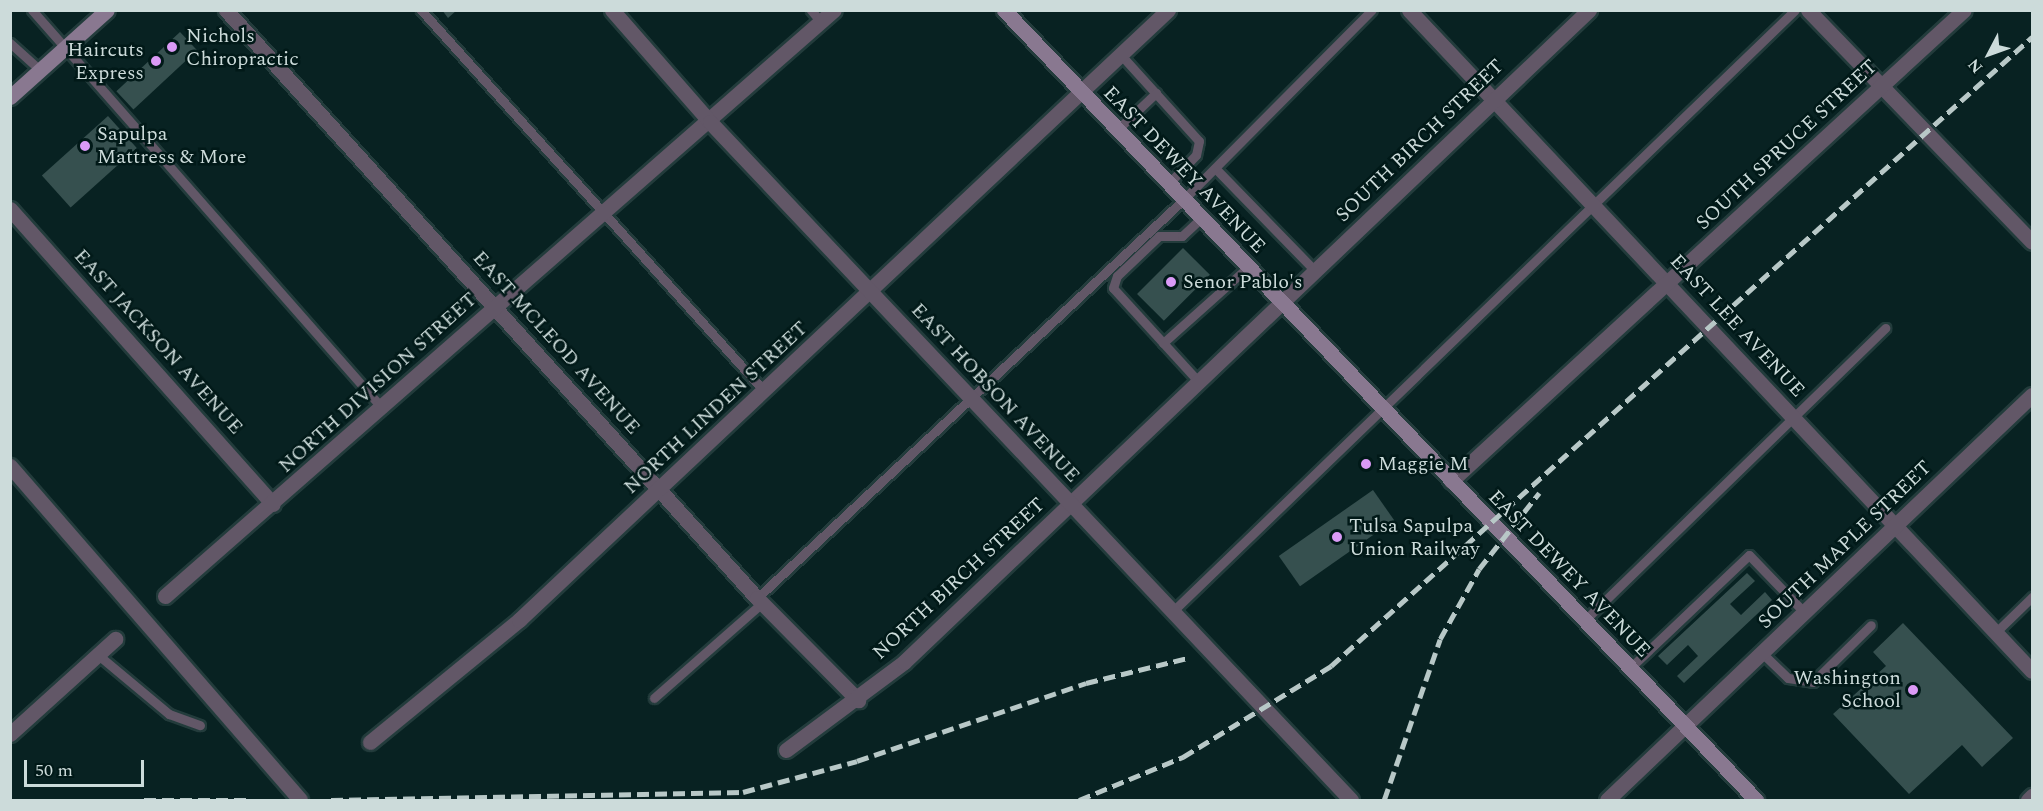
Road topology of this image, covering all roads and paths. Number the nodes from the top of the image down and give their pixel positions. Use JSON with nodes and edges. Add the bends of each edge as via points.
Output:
{"nodes":[{"id":1,"x":32,"y":10,"type":"edge"},
{"id":2,"x":107,"y":10,"type":"edge"},
{"id":3,"x":421,"y":10,"type":"edge"},
{"id":4,"x":612,"y":10,"type":"edge"},
{"id":5,"x":834,"y":10,"type":"edge"},
{"id":6,"x":1004,"y":10,"type":"edge"},
{"id":7,"x":1168,"y":10,"type":"edge"},
{"id":8,"x":1372,"y":10,"type":"edge"},
{"id":9,"x":1409,"y":10,"type":"edge"},
{"id":10,"x":1588,"y":10,"type":"edge"},
{"id":11,"x":1795,"y":10,"type":"edge"},
{"id":12,"x":1808,"y":10,"type":"edge"},
{"id":13,"x":1964,"y":10,"type":"edge"},
{"id":14,"x":232,"y":13,"type":"edge"},
{"id":15,"x":816,"y":16,"type":"edge"},
{"id":16,"x":10,"y":43,"type":"edge"},
{"id":17,"x":65,"y":48,"type":"junction"},
{"id":18,"x":1121,"y":55,"type":"junction"},
{"id":19,"x":40,"y":70,"type":"junction"},
{"id":20,"x":1884,"y":85,"type":"junction"},
{"id":21,"x":1081,"y":93,"type":"junction"},
{"id":22,"x":1156,"y":93,"type":"junction"},
{"id":23,"x":10,"y":97,"type":"edge"},
{"id":24,"x":1492,"y":99,"type":"junction"},
{"id":25,"x":710,"y":122,"type":"junction"},
{"id":26,"x":1117,"y":130,"type":"junction"},
{"id":27,"x":1215,"y":168,"type":"junction"},
{"id":28,"x":1168,"y":184,"type":"junction"},
{"id":29,"x":1183,"y":200,"type":"junction"},
{"id":30,"x":1594,"y":206,"type":"junction"},
{"id":31,"x":10,"y":209,"type":"edge"},
{"id":32,"x":602,"y":215,"type":"junction"},
{"id":33,"x":1201,"y":218,"type":"junction"},
{"id":34,"x":2032,"y":242,"type":"edge"},
{"id":35,"x":1248,"y":267,"type":"junction"},
{"id":36,"x":1316,"y":272,"type":"junction"},
{"id":37,"x":1669,"y":283,"type":"junction"},
{"id":38,"x":873,"y":291,"type":"junction"},
{"id":39,"x":1282,"y":304,"type":"junction"},
{"id":40,"x":495,"y":308,"type":"junction"},
{"id":41,"x":1885,"y":328,"type":"dead end"},
{"id":42,"x":1163,"y":343,"type":"junction"},
{"id":43,"x":1198,"y":381,"type":"junction"},
{"id":44,"x":764,"y":392,"type":"junction"},
{"id":45,"x":2032,"y":395,"type":"edge"},
{"id":46,"x":973,"y":400,"type":"junction"},
{"id":47,"x":383,"y":409,"type":"junction"},
{"id":48,"x":1382,"y":409,"type":"junction"},
{"id":49,"x":1793,"y":417,"type":"junction"},
{"id":50,"x":10,"y":466,"type":"edge"},
{"id":51,"x":1451,"y":481,"type":"junction"},
{"id":52,"x":659,"y":489,"type":"junction"},
{"id":53,"x":273,"y":504,"type":"junction"},
{"id":54,"x":1070,"y":504,"type":"junction"},
{"id":55,"x":1894,"y":527,"type":"junction"},
{"id":56,"x":165,"y":596,"type":"dead end"},
{"id":57,"x":2032,"y":597,"type":"edge"},
{"id":58,"x":760,"y":600,"type":"junction"},
{"id":59,"x":1172,"y":612,"type":"junction"},
{"id":60,"x":1804,"y":613,"type":"junction"},
{"id":61,"x":1584,"y":621,"type":"junction"},
{"id":62,"x":1871,"y":625,"type":"dead end"},
{"id":63,"x":1995,"y":633,"type":"junction"},
{"id":64,"x":115,"y":639,"type":"dead end"},
{"id":65,"x":98,"y":654,"type":"junction"},
{"id":66,"x":1762,"y":654,"type":"junction"},
{"id":67,"x":1629,"y":668,"type":"junction"},
{"id":68,"x":2032,"y":671,"type":"edge"},
{"id":69,"x":654,"y":698,"type":"dead end"},
{"id":70,"x":858,"y":700,"type":"junction"},
{"id":71,"x":200,"y":725,"type":"dead end"},
{"id":72,"x":1685,"y":726,"type":"junction"},
{"id":73,"x":10,"y":734,"type":"edge"},
{"id":74,"x":370,"y":742,"type":"dead end"},
{"id":75,"x":786,"y":750,"type":"dead end"},
{"id":76,"x":2032,"y":796,"type":"edge"},
{"id":77,"x":300,"y":801,"type":"edge"},
{"id":78,"x":1351,"y":801,"type":"edge"},
{"id":79,"x":1607,"y":801,"type":"edge"},
{"id":80,"x":1756,"y":801,"type":"edge"},
{"id":81,"x":2028,"y":801,"type":"edge"}],
"edges":[{"from":1,"to":17,"type":"lane"},
{"from":2,"to":17,"type":"main road"},
{"from":3,"to":32,"type":"lane"},
{"from":4,"to":25,"type":"street","name":"EAST HOBSON AVENUE"},
{"from":5,"to":15,"type":"street","name":"NORTH DIVISION STREET"},
{"from":6,"to":21,"type":"main road","name":"EAST DEWEY AVENUE"},
{"from":7,"to":18,"type":"street","name":"NORTH LINDEN STREET"},
{"from":8,"to":27,"type":"lane"},
{"from":9,"to":24,"type":"street","name":"EAST LEE AVENUE"},
{"from":10,"to":24,"type":"street","name":"SOUTH BIRCH STREET"},
{"from":11,"to":30,"type":"lane"},
{"from":12,"to":20,"type":"street"},
{"from":13,"to":20,"type":"street","name":"SOUTH SPRUCE STREET"},
{"from":14,"to":40,"type":"street","name":"EAST MCLEOD AVENUE"},
{"from":15,"to":25,"type":"street","name":"NORTH DIVISION STREET"},
{"from":16,"to":19,"type":"lane"},
{"from":17,"to":19,"type":"main road"},
{"from":17,"to":47,"type":"lane"},
{"from":18,"to":21,"type":"street","name":"NORTH LINDEN STREET"},
{"from":18,"to":22,"type":"lane"},
{"from":19,"to":23,"type":"main road"},
{"from":20,"to":34,"type":"street"},
{"from":20,"to":37,"type":"street","name":"SOUTH SPRUCE STREET"},
{"from":21,"to":26,"type":"main road","name":"EAST DEWEY AVENUE"},
{"from":21,"to":38,"type":"street","name":"NORTH LINDEN STREET"},
{"from":22,"to":26,"type":"lane"},
{"from":22,"to":28,"type":"lane","via":[[1199,141],[1196,155]]},
{"from":24,"to":30,"type":"street","name":"EAST LEE AVENUE"},
{"from":24,"to":36,"type":"street","name":"SOUTH BIRCH STREET"},
{"from":25,"to":32,"type":"street","name":"NORTH DIVISION STREET"},
{"from":25,"to":38,"type":"street","name":"EAST HOBSON AVENUE"},
{"from":26,"to":28,"type":"main road","name":"EAST DEWEY AVENUE"},
{"from":27,"to":29,"type":"lane"},
{"from":27,"to":36,"type":"lane"},
{"from":28,"to":29,"type":"main road","name":"EAST DEWEY AVENUE"},
{"from":29,"to":33,"type":"main road","name":"EAST DEWEY AVENUE"},
{"from":29,"to":46,"type":"lane"},
{"from":30,"to":37,"type":"street","name":"EAST LEE AVENUE"},
{"from":30,"to":48,"type":"lane"},
{"from":31,"to":53,"type":"street","name":"EAST JACKSON AVENUE"},
{"from":32,"to":40,"type":"street","name":"NORTH DIVISION STREET"},
{"from":32,"to":44,"type":"lane"},
{"from":33,"to":35,"type":"main road","name":"EAST DEWEY AVENUE"},
{"from":33,"to":42,"type":"lane","via":[[1182,236],[1159,236],[1117,276],[1113,288]]},
{"from":35,"to":39,"type":"main road","name":"EAST DEWEY AVENUE"},
{"from":35,"to":42,"type":"lane"},
{"from":36,"to":39,"type":"street","name":"SOUTH BIRCH STREET"},
{"from":37,"to":49,"type":"street","name":"EAST LEE AVENUE"},
{"from":37,"to":51,"type":"street","name":"SOUTH SPRUCE STREET"},
{"from":38,"to":44,"type":"street","name":"NORTH LINDEN STREET"},
{"from":38,"to":46,"type":"street","name":"EAST HOBSON AVENUE"},
{"from":39,"to":43,"type":"street","name":"NORTH BIRCH STREET"},
{"from":39,"to":48,"type":"main road","name":"EAST DEWEY AVENUE"},
{"from":40,"to":47,"type":"street","name":"NORTH DIVISION STREET"},
{"from":40,"to":52,"type":"street","name":"EAST MCLEOD AVENUE"},
{"from":41,"to":49,"type":"lane"},
{"from":42,"to":43,"type":"lane"},
{"from":43,"to":54,"type":"street","name":"NORTH BIRCH STREET"},
{"from":44,"to":52,"type":"street","name":"NORTH LINDEN STREET"},
{"from":45,"to":55,"type":"street","name":"SOUTH MAPLE STREET"},
{"from":46,"to":54,"type":"street","name":"EAST HOBSON AVENUE"},
{"from":46,"to":58,"type":"lane"},
{"from":47,"to":53,"type":"street","name":"NORTH DIVISION STREET"},
{"from":48,"to":51,"type":"main road","name":"EAST DEWEY AVENUE"},
{"from":48,"to":59,"type":"lane"},
{"from":49,"to":55,"type":"street","name":"EAST LEE AVENUE"},
{"from":49,"to":61,"type":"lane"},
{"from":50,"to":77,"type":"street"},
{"from":51,"to":61,"type":"main road","name":"EAST DEWEY AVENUE"},
{"from":52,"to":58,"type":"street","name":"EAST MCLEOD AVENUE"},
{"from":52,"to":74,"type":"street","name":"NORTH LINDEN STREET","via":[[519,620]]},
{"from":53,"to":56,"type":"street","name":"NORTH DIVISION STREET"},
{"from":54,"to":59,"type":"street","name":"EAST HOBSON AVENUE"},
{"from":54,"to":70,"type":"street","name":"NORTH BIRCH STREET"},
{"from":55,"to":60,"type":"street","name":"SOUTH MAPLE STREET"},
{"from":55,"to":63,"type":"street","name":"EAST LEE AVENUE"},
{"from":57,"to":63,"type":"lane"},
{"from":58,"to":69,"type":"lane"},
{"from":58,"to":70,"type":"street","name":"EAST MCLEOD AVENUE"},
{"from":59,"to":78,"type":"street","name":"EAST HOBSON AVENUE"},
{"from":60,"to":66,"type":"street","name":"SOUTH MAPLE STREET"},
{"from":60,"to":67,"type":"lane","via":[[1749,555]]},
{"from":61,"to":67,"type":"main road","name":"EAST DEWEY AVENUE"},
{"from":62,"to":66,"type":"lane","via":[[1813,682],[1788,678]]},
{"from":63,"to":68,"type":"street","name":"EAST LEE AVENUE"},
{"from":64,"to":65,"type":"street"},
{"from":65,"to":71,"type":"lane","via":[[169,714]]},
{"from":65,"to":73,"type":"street"},
{"from":66,"to":72,"type":"street","name":"SOUTH MAPLE STREET"},
{"from":67,"to":72,"type":"main road","name":"EAST DEWEY AVENUE"},
{"from":70,"to":75,"type":"street","name":"NORTH BIRCH STREET"},
{"from":72,"to":79,"type":"street","name":"SOUTH MAPLE STREET"},
{"from":72,"to":80,"type":"main road","name":"EAST DEWEY AVENUE"},
{"from":76,"to":81,"type":"street"}]}
